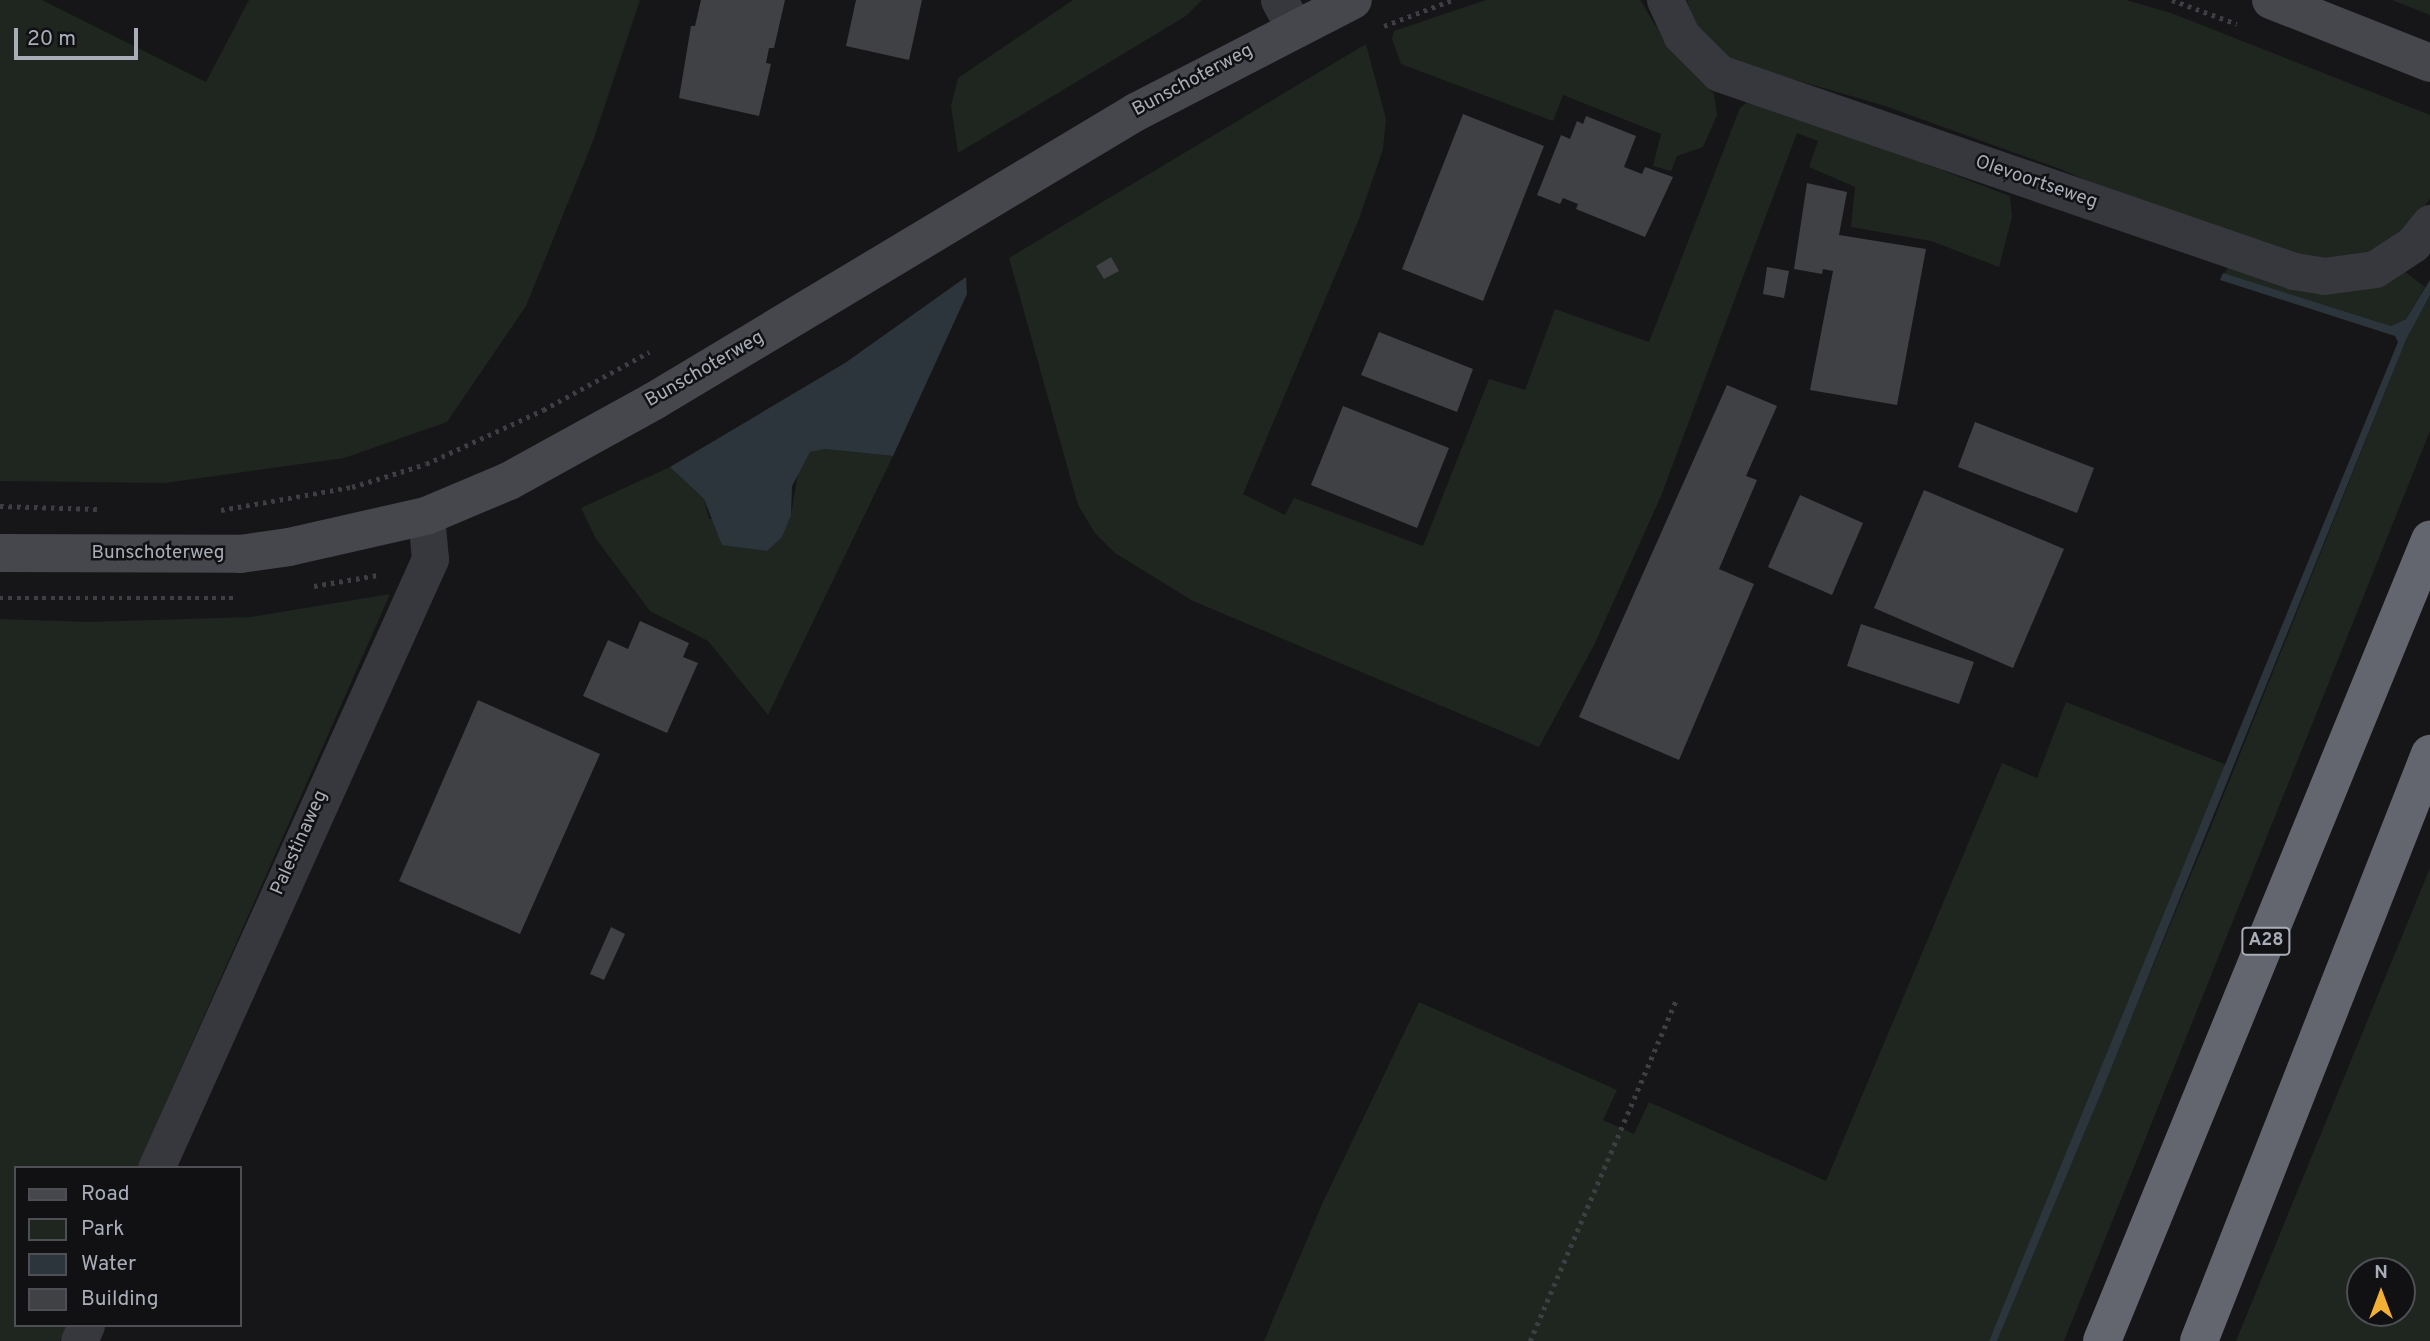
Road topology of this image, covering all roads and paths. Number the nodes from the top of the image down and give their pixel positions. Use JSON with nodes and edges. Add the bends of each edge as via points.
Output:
{"nodes":[{"id":1,"x":1353,"y":0,"type":"edge"},
{"id":2,"x":1665,"y":0,"type":"edge"},
{"id":3,"x":2271,"y":0,"type":"edge"},
{"id":4,"x":1287,"y":13,"type":"edge"},
{"id":5,"x":2430,"y":63,"type":"edge"},
{"id":6,"x":2430,"y":223,"type":"edge"},
{"id":7,"x":426,"y":464,"type":"dead end"},
{"id":8,"x":0,"y":506,"type":"edge"},
{"id":9,"x":103,"y":509,"type":"dead end"},
{"id":10,"x":207,"y":511,"type":"dead end"},
{"id":11,"x":426,"y":516,"type":"junction"},
{"id":12,"x":2430,"y":540,"type":"edge"},
{"id":13,"x":0,"y":553,"type":"edge"},
{"id":14,"x":2430,"y":754,"type":"edge"},
{"id":15,"x":1675,"y":1000,"type":"dead end"},
{"id":16,"x":157,"y":1166,"type":"edge"},
{"id":17,"x":1530,"y":1341,"type":"edge"},
{"id":18,"x":2102,"y":1341,"type":"edge"},
{"id":19,"x":2199,"y":1341,"type":"edge"}],
"edges":[{"from":1,"to":4,"type":"main road","name":"Bunschoterweg"},
{"from":2,"to":6,"type":"street","name":"Olevoortseweg","via":[[1682,35],[1720,73],[2294,271],[2324,276],[2375,269],[2413,244]]},
{"from":3,"to":5,"type":"main road"},
{"from":4,"to":11,"type":"main road","name":"Bunschoterweg","via":[[1136,112],[654,401],[509,481]]},
{"from":7,"to":10,"type":"path","via":[[352,487]]},
{"from":8,"to":9,"type":"path"},
{"from":11,"to":13,"type":"main road","name":"Bunschoterweg","via":[[240,554]]},
{"from":11,"to":16,"type":"street","name":"Palestinaweg","via":[[430,559]]},
{"from":12,"to":18,"type":"highway","number":"A28"},
{"from":14,"to":19,"type":"highway"},
{"from":15,"to":17,"type":"path"}]}
